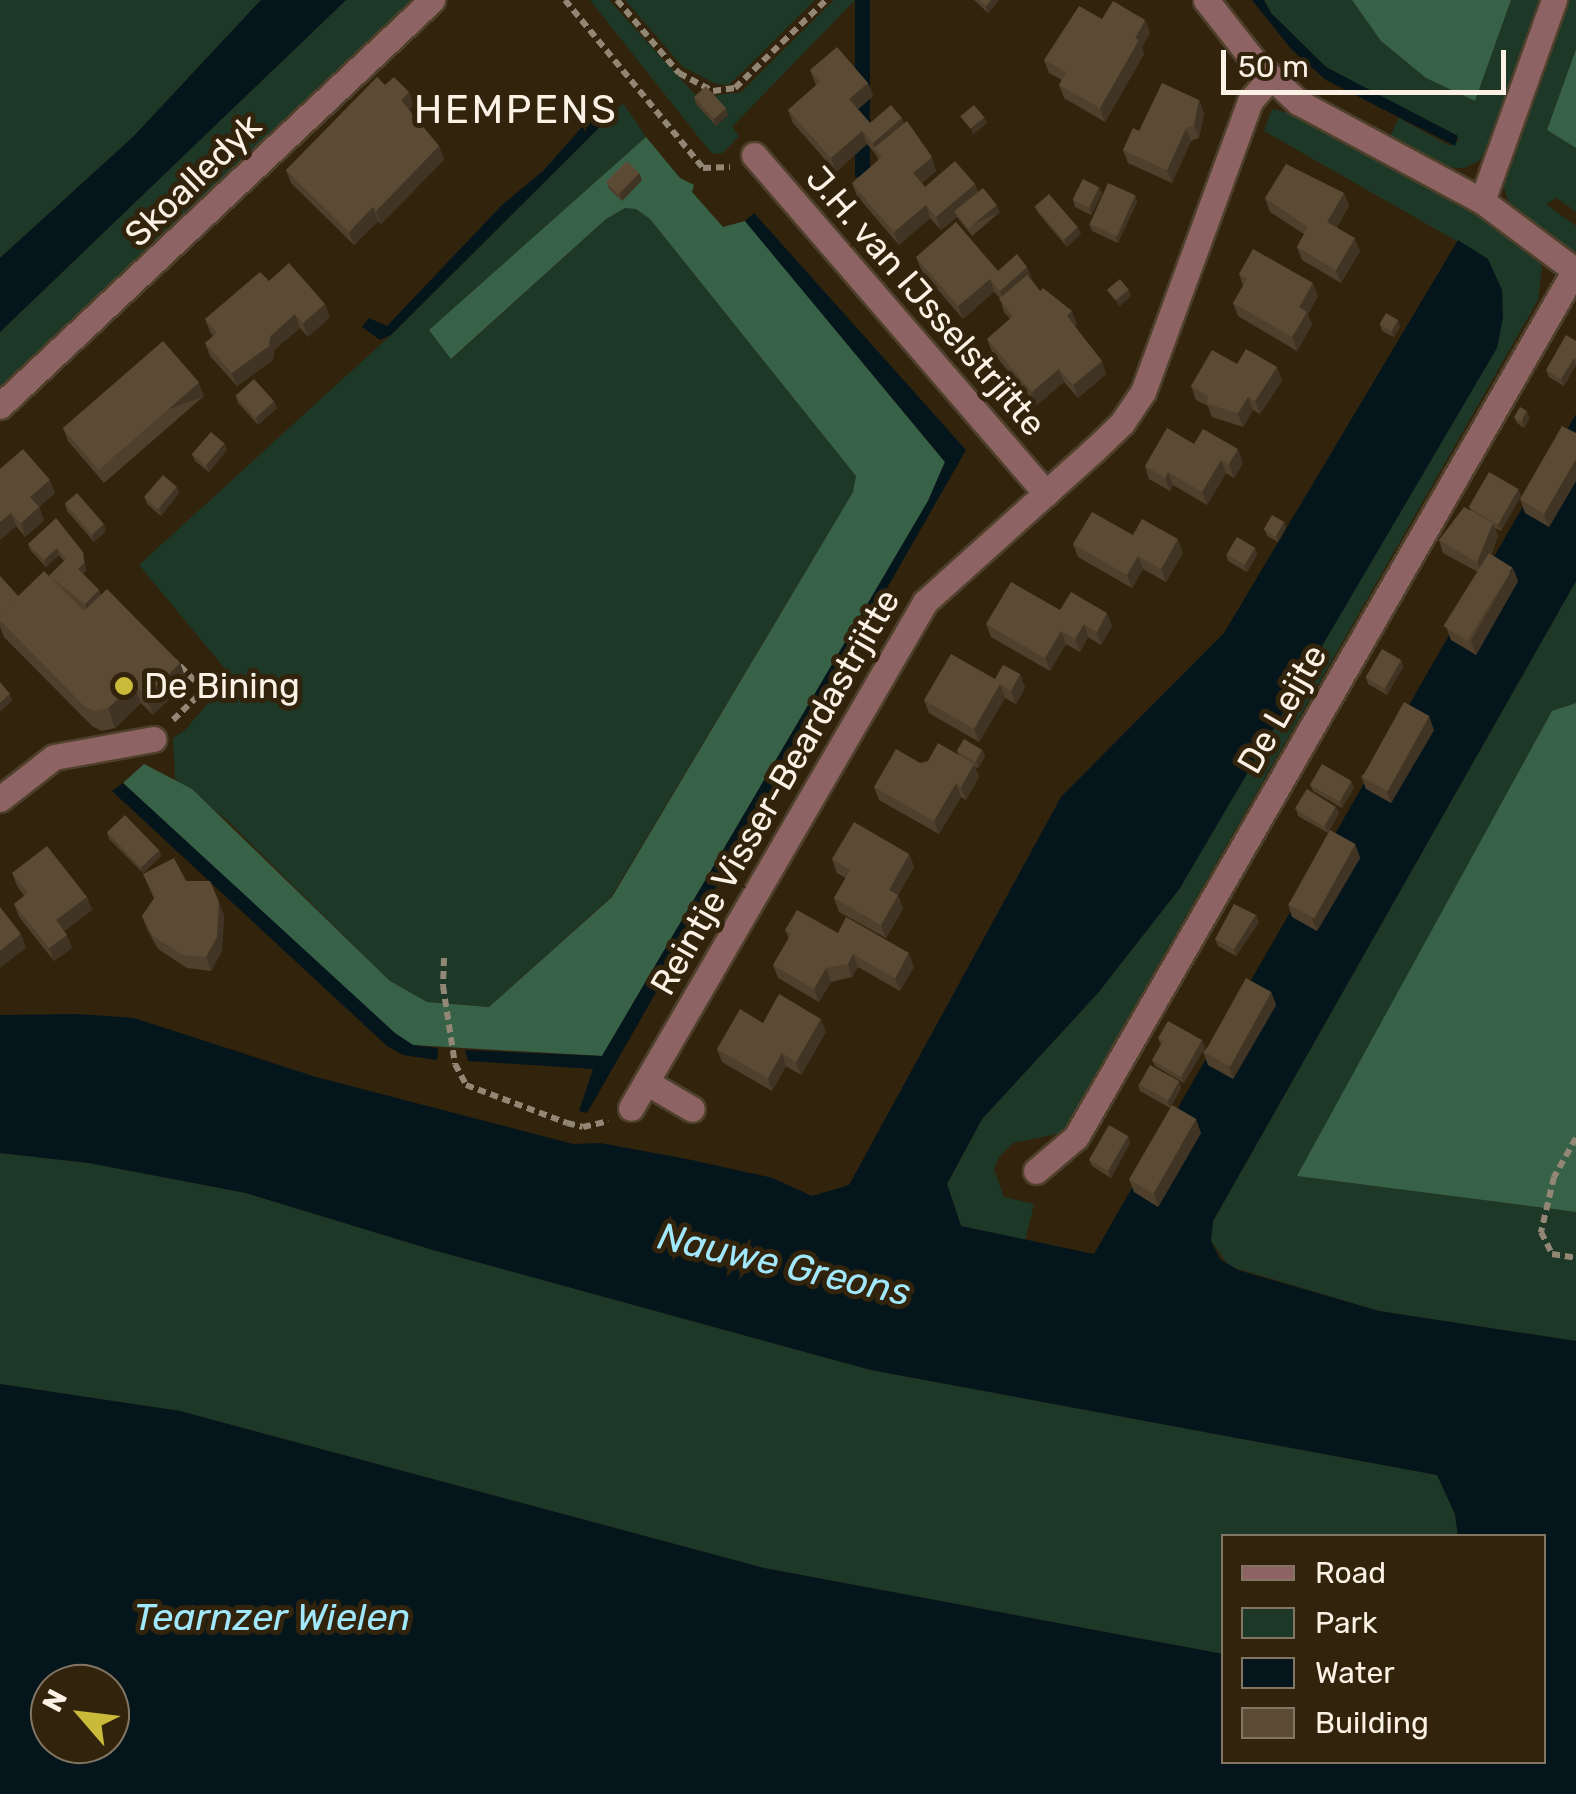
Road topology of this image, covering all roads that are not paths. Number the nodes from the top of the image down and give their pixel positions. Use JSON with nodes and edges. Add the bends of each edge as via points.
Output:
{"nodes":[{"id":1,"x":432,"y":0,"type":"edge"},
{"id":2,"x":1206,"y":0,"type":"edge"},
{"id":3,"x":1554,"y":0,"type":"edge"},
{"id":4,"x":1270,"y":78,"type":"junction"},
{"id":5,"x":758,"y":160,"type":"road end"},
{"id":6,"x":1482,"y":201,"type":"junction"},
{"id":7,"x":1576,"y":270,"type":"edge"},
{"id":8,"x":0,"y":406,"type":"edge"},
{"id":9,"x":1046,"y":494,"type":"junction"},
{"id":10,"x":153,"y":739,"type":"road end"},
{"id":11,"x":0,"y":799,"type":"edge"},
{"id":12,"x":646,"y":1082,"type":"junction"},
{"id":13,"x":630,"y":1108,"type":"road end"},
{"id":14,"x":692,"y":1109,"type":"dead end"},
{"id":15,"x":1036,"y":1171,"type":"dead end"}],
"edges":[{"from":1,"to":8,"type":"street","name":"Skoalledyk"},
{"from":2,"to":4,"type":"street"},
{"from":3,"to":6,"type":"street"},
{"from":4,"to":6,"type":"street","via":[[1318,116]]},
{"from":4,"to":9,"type":"street","name":"Reintje Visser-Beardastrjitte","via":[[1250,101],[1143,392],[1122,423]]},
{"from":5,"to":9,"type":"street","name":"J.H. van IJsselstrjitte"},
{"from":6,"to":7,"type":"street"},
{"from":7,"to":15,"type":"street","name":"De Leijte","via":[[1076,1137]]},
{"from":9,"to":12,"type":"street","name":"Reintje Visser-Beardastrjitte","via":[[924,602],[902,634]]},
{"from":10,"to":11,"type":"street","via":[[54,757]]},
{"from":12,"to":13,"type":"street","name":"Reintje Visser-Beardastrjitte"},
{"from":12,"to":14,"type":"street"}]}
